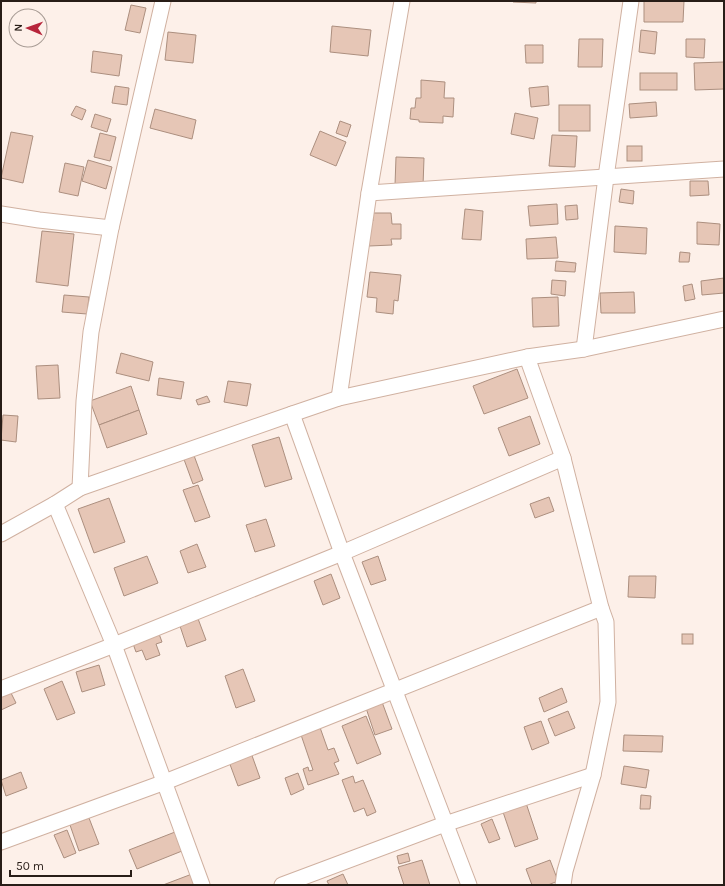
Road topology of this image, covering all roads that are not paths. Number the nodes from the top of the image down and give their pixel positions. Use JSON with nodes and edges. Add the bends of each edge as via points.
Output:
{"nodes":[{"id":1,"x":162,"y":1,"type":"edge"},
{"id":2,"x":402,"y":1,"type":"edge"},
{"id":3,"x":631,"y":1,"type":"edge"},
{"id":4,"x":724,"y":169,"type":"edge"},
{"id":5,"x":606,"y":177,"type":"junction"},
{"id":6,"x":368,"y":193,"type":"junction"},
{"id":7,"x":1,"y":214,"type":"edge"},
{"id":8,"x":111,"y":228,"type":"junction"},
{"id":9,"x":724,"y":319,"type":"edge"},
{"id":10,"x":584,"y":350,"type":"junction"},
{"id":11,"x":527,"y":357,"type":"junction"},
{"id":12,"x":339,"y":398,"type":"junction"},
{"id":13,"x":292,"y":414,"type":"junction"},
{"id":14,"x":563,"y":458,"type":"junction"},
{"id":15,"x":80,"y":488,"type":"junction"},
{"id":16,"x":55,"y":504,"type":"junction"},
{"id":17,"x":1,"y":534,"type":"edge"},
{"id":18,"x":342,"y":553,"type":"junction"},
{"id":19,"x":602,"y":608,"type":"junction"},
{"id":20,"x":114,"y":645,"type":"junction"},
{"id":21,"x":1,"y":689,"type":"edge"},
{"id":22,"x":394,"y":690,"type":"junction"},
{"id":23,"x":593,"y":775,"type":"junction"},
{"id":24,"x":165,"y":782,"type":"junction"},
{"id":25,"x":446,"y":824,"type":"junction"},
{"id":26,"x":1,"y":842,"type":"edge"},
{"id":27,"x":202,"y":885,"type":"edge"},
{"id":28,"x":282,"y":885,"type":"edge"},
{"id":29,"x":468,"y":885,"type":"edge"},
{"id":30,"x":563,"y":885,"type":"edge"}],
"edges":[{"from":1,"to":8,"type":"street"},
{"from":2,"to":6,"type":"street"},
{"from":3,"to":5,"type":"street"},
{"from":4,"to":5,"type":"street"},
{"from":5,"to":6,"type":"street"},
{"from":5,"to":10,"type":"street"},
{"from":6,"to":12,"type":"street"},
{"from":7,"to":8,"type":"street"},
{"from":8,"to":15,"type":"street","via":[[91,332],[84,401]]},
{"from":9,"to":10,"type":"street"},
{"from":10,"to":11,"type":"street"},
{"from":11,"to":12,"type":"street"},
{"from":11,"to":14,"type":"street"},
{"from":12,"to":13,"type":"street"},
{"from":13,"to":15,"type":"street"},
{"from":13,"to":18,"type":"street"},
{"from":14,"to":18,"type":"street"},
{"from":14,"to":19,"type":"street"},
{"from":15,"to":16,"type":"street"},
{"from":16,"to":17,"type":"street"},
{"from":16,"to":20,"type":"street"},
{"from":18,"to":20,"type":"street"},
{"from":18,"to":22,"type":"street"},
{"from":19,"to":22,"type":"street"},
{"from":19,"to":23,"type":"street","via":[[606,622],[608,702]]},
{"from":20,"to":21,"type":"street"},
{"from":20,"to":24,"type":"street"},
{"from":22,"to":24,"type":"street"},
{"from":22,"to":25,"type":"street"},
{"from":23,"to":25,"type":"street"},
{"from":23,"to":30,"type":"street"},
{"from":24,"to":26,"type":"street"},
{"from":24,"to":27,"type":"street"},
{"from":25,"to":28,"type":"street"},
{"from":25,"to":29,"type":"street"}]}
